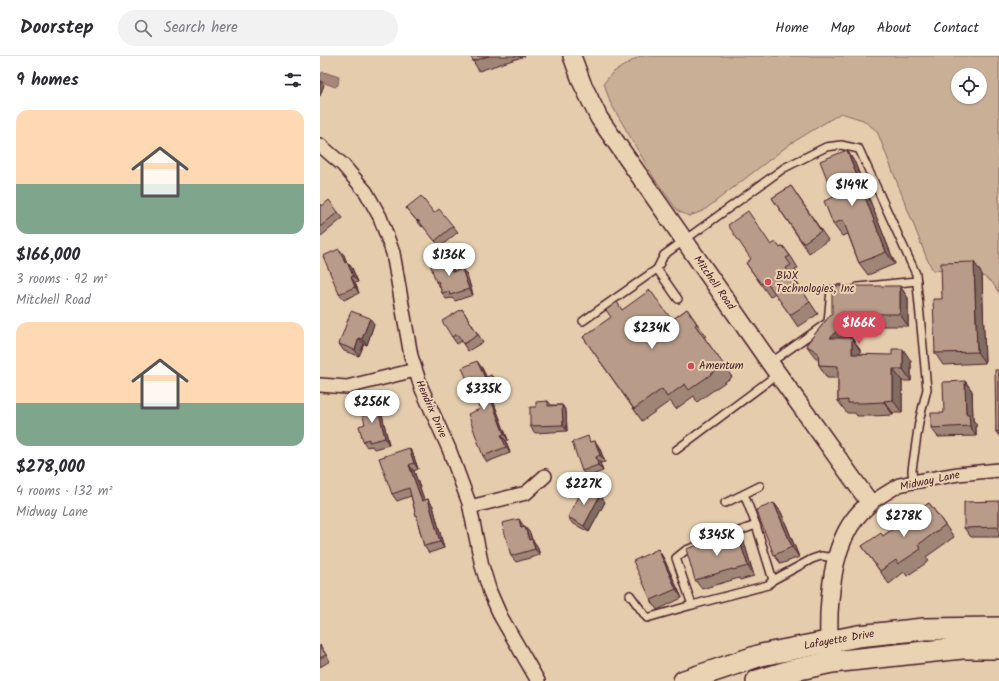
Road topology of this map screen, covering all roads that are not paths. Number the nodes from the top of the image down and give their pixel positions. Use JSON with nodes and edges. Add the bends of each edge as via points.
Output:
{"nodes":[{"id":1,"x":572,"y":56,"type":"edge"},
{"id":2,"x":320,"y":145,"type":"edge"},
{"id":3,"x":684,"y":241,"type":"junction"},
{"id":4,"x":657,"y":269,"type":"junction"},
{"id":5,"x":917,"y":281,"type":"junction"},
{"id":6,"x":854,"y":287,"type":"edge"},
{"id":7,"x":846,"y":288,"type":"edge"},
{"id":8,"x":678,"y":299,"type":"dead end"},
{"id":9,"x":583,"y":321,"type":"dead end"},
{"id":10,"x":774,"y":369,"type":"junction"},
{"id":11,"x":415,"y":370,"type":"junction"},
{"id":12,"x":320,"y":385,"type":"edge"},
{"id":13,"x":676,"y":450,"type":"dead end"},
{"id":14,"x":999,"y":470,"type":"edge"},
{"id":15,"x":545,"y":476,"type":"dead end"},
{"id":16,"x":913,"y":482,"type":"junction"},
{"id":17,"x":760,"y":486,"type":"dead end"},
{"id":18,"x":744,"y":494,"type":"junction"},
{"id":19,"x":725,"y":503,"type":"dead end"},
{"id":20,"x":870,"y":503,"type":"junction"},
{"id":21,"x":470,"y":507,"type":"junction"},
{"id":22,"x":756,"y":525,"type":"junction"},
{"id":23,"x":836,"y":558,"type":"junction"},
{"id":24,"x":773,"y":580,"type":"junction"},
{"id":25,"x":630,"y":595,"type":"dead end"},
{"id":26,"x":692,"y":605,"type":"junction"},
{"id":27,"x":999,"y":628,"type":"edge"},
{"id":28,"x":828,"y":641,"type":"junction"},
{"id":29,"x":999,"y":648,"type":"edge"},
{"id":30,"x":832,"y":662,"type":"junction"},
{"id":31,"x":536,"y":680,"type":"edge"},
{"id":32,"x":684,"y":681,"type":"edge"},
{"id":33,"x":757,"y":681,"type":"edge"}],
"edges":[{"from":1,"to":3,"type":"street","name":"Mitchell Road","via":[[600,118]]},
{"from":2,"to":11,"type":"street","name":"Hendrix Drive","via":[[366,192],[380,217],[393,253]]},
{"from":3,"to":4,"type":"lane","via":[[664,255]]},
{"from":3,"to":5,"type":"lane","via":[[784,168],[826,147],[841,145],[859,149]]},
{"from":3,"to":10,"type":"street","name":"Mitchell Road"},
{"from":4,"to":8,"type":"lane"},
{"from":4,"to":9,"type":"lane"},
{"from":5,"to":6,"type":"lane"},
{"from":5,"to":16,"type":"lane","via":[[927,389],[918,429],[912,470]]},
{"from":7,"to":10,"type":"lane","via":[[831,290],[828,322]]},
{"from":10,"to":13,"type":"lane"},
{"from":10,"to":20,"type":"street","name":"Mitchell Road"},
{"from":11,"to":12,"type":"street","via":[[347,388]]},
{"from":11,"to":21,"type":"street","name":"Hendrix Drive","via":[[449,449]]},
{"from":14,"to":16,"type":"street","name":"Midway Lane"},
{"from":15,"to":21,"type":"street","via":[[526,493]]},
{"from":16,"to":20,"type":"street","name":"Midway Lane","via":[[899,485]]},
{"from":17,"to":18,"type":"lane"},
{"from":18,"to":19,"type":"lane"},
{"from":18,"to":22,"type":"lane"},
{"from":20,"to":23,"type":"street","name":"Midway Lane","via":[[856,516]]},
{"from":21,"to":31,"type":"street","name":"Hendrix Drive","via":[[490,592]]},
{"from":22,"to":24,"type":"lane"},
{"from":22,"to":26,"type":"lane","via":[[686,550],[676,558]]},
{"from":23,"to":24,"type":"lane","via":[[821,556],[812,559]]},
{"from":23,"to":28,"type":"street","name":"Midway Lane","via":[[830,597]]},
{"from":24,"to":26,"type":"lane","via":[[768,585]]},
{"from":25,"to":26,"type":"lane","via":[[647,618]]},
{"from":27,"to":28,"type":"main road","name":"Lafayette Drive","via":[[924,629]]},
{"from":28,"to":30,"type":"street","name":"Midway Lane"},
{"from":28,"to":32,"type":"main road","name":"Lafayette Drive","via":[[761,656]]},
{"from":29,"to":30,"type":"main road","name":"Lafayette Drive","via":[[962,648]]},
{"from":30,"to":33,"type":"main road","name":"Lafayette Drive"}]}
